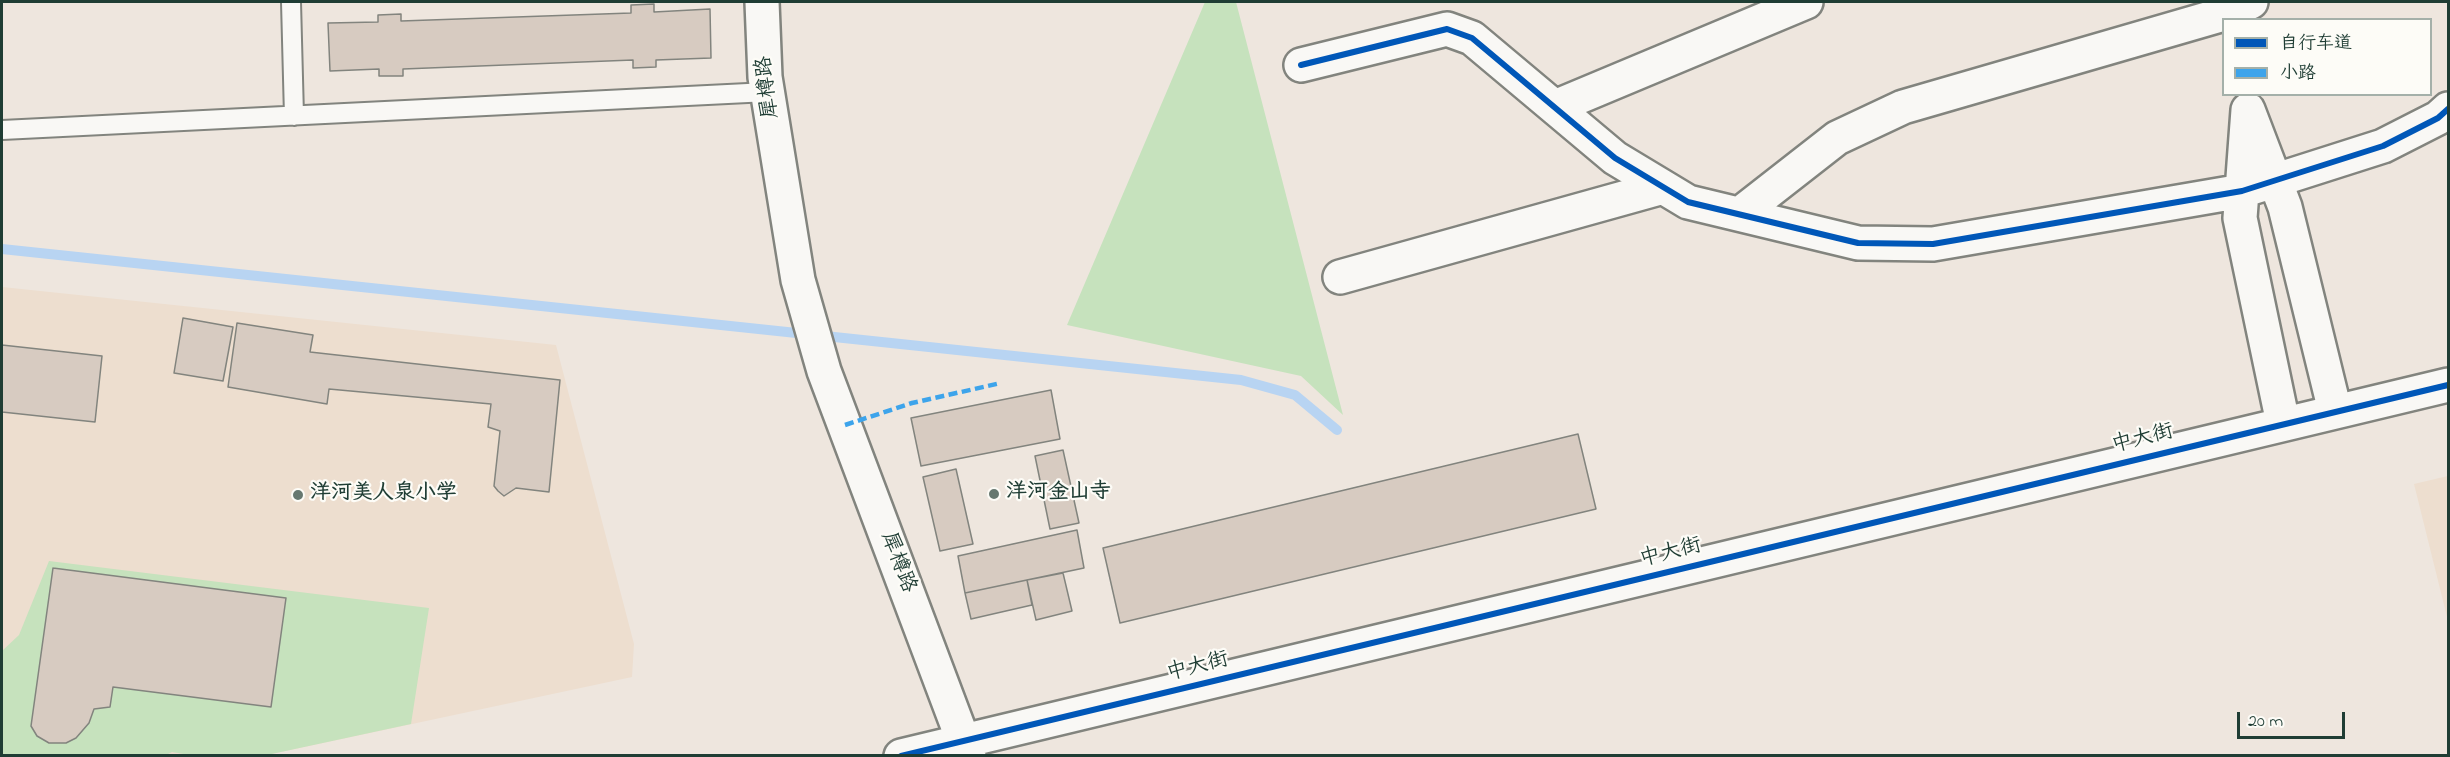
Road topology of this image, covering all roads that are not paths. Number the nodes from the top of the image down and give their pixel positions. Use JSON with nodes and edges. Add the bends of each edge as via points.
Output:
{"nodes":[{"id":1,"x":291,"y":2,"type":"edge"},
{"id":2,"x":762,"y":2,"type":"edge"},
{"id":3,"x":1806,"y":2,"type":"edge"},
{"id":4,"x":2230,"y":9,"type":"edge"},
{"id":5,"x":1446,"y":15,"type":"edge"},
{"id":6,"x":1301,"y":65,"type":"dead end"},
{"id":7,"x":768,"y":92,"type":"junction"},
{"id":8,"x":2246,"y":102,"type":"edge"},
{"id":9,"x":1554,"y":107,"type":"junction"},
{"id":10,"x":2448,"y":109,"type":"edge"},
{"id":11,"x":294,"y":116,"type":"junction"},
{"id":12,"x":2,"y":130,"type":"edge"},
{"id":13,"x":2275,"y":181,"type":"junction"},
{"id":14,"x":1663,"y":187,"type":"junction"},
{"id":15,"x":2242,"y":191,"type":"junction"},
{"id":16,"x":1740,"y":213,"type":"junction"},
{"id":17,"x":1340,"y":277,"type":"dead end"},
{"id":18,"x":2448,"y":385,"type":"edge"},
{"id":19,"x":2335,"y":411,"type":"junction"},
{"id":20,"x":2283,"y":423,"type":"junction"},
{"id":21,"x":966,"y":748,"type":"edge"},
{"id":22,"x":901,"y":756,"type":"edge"}],
"edges":[{"from":1,"to":11,"type":"lane"},
{"from":2,"to":7,"type":"street","name":"犀樽路"},
{"from":3,"to":9,"type":"street"},
{"from":4,"to":16,"type":"street","via":[[1903,107],[1837,138]]},
{"from":5,"to":6,"type":"street"},
{"from":5,"to":9,"type":"street"},
{"from":7,"to":11,"type":"lane"},
{"from":7,"to":21,"type":"street","name":"犀樽路","via":[[798,279],[824,371]]},
{"from":8,"to":13,"type":"street"},
{"from":8,"to":15,"type":"street"},
{"from":9,"to":14,"type":"street","via":[[1615,158]]},
{"from":10,"to":13,"type":"street","via":[[2383,146]]},
{"from":11,"to":12,"type":"lane"},
{"from":13,"to":15,"type":"street"},
{"from":13,"to":19,"type":"street","via":[[2285,207]]},
{"from":14,"to":16,"type":"street","via":[[1688,201]]},
{"from":14,"to":17,"type":"street"},
{"from":15,"to":16,"type":"street","via":[[1933,244],[1858,243]]},
{"from":15,"to":20,"type":"street","via":[[2240,218]]},
{"from":18,"to":19,"type":"street","name":"中大街"},
{"from":19,"to":20,"type":"street","name":"中大街"},
{"from":20,"to":21,"type":"street","name":"中大街"},
{"from":21,"to":22,"type":"street","name":"中大街"}]}
